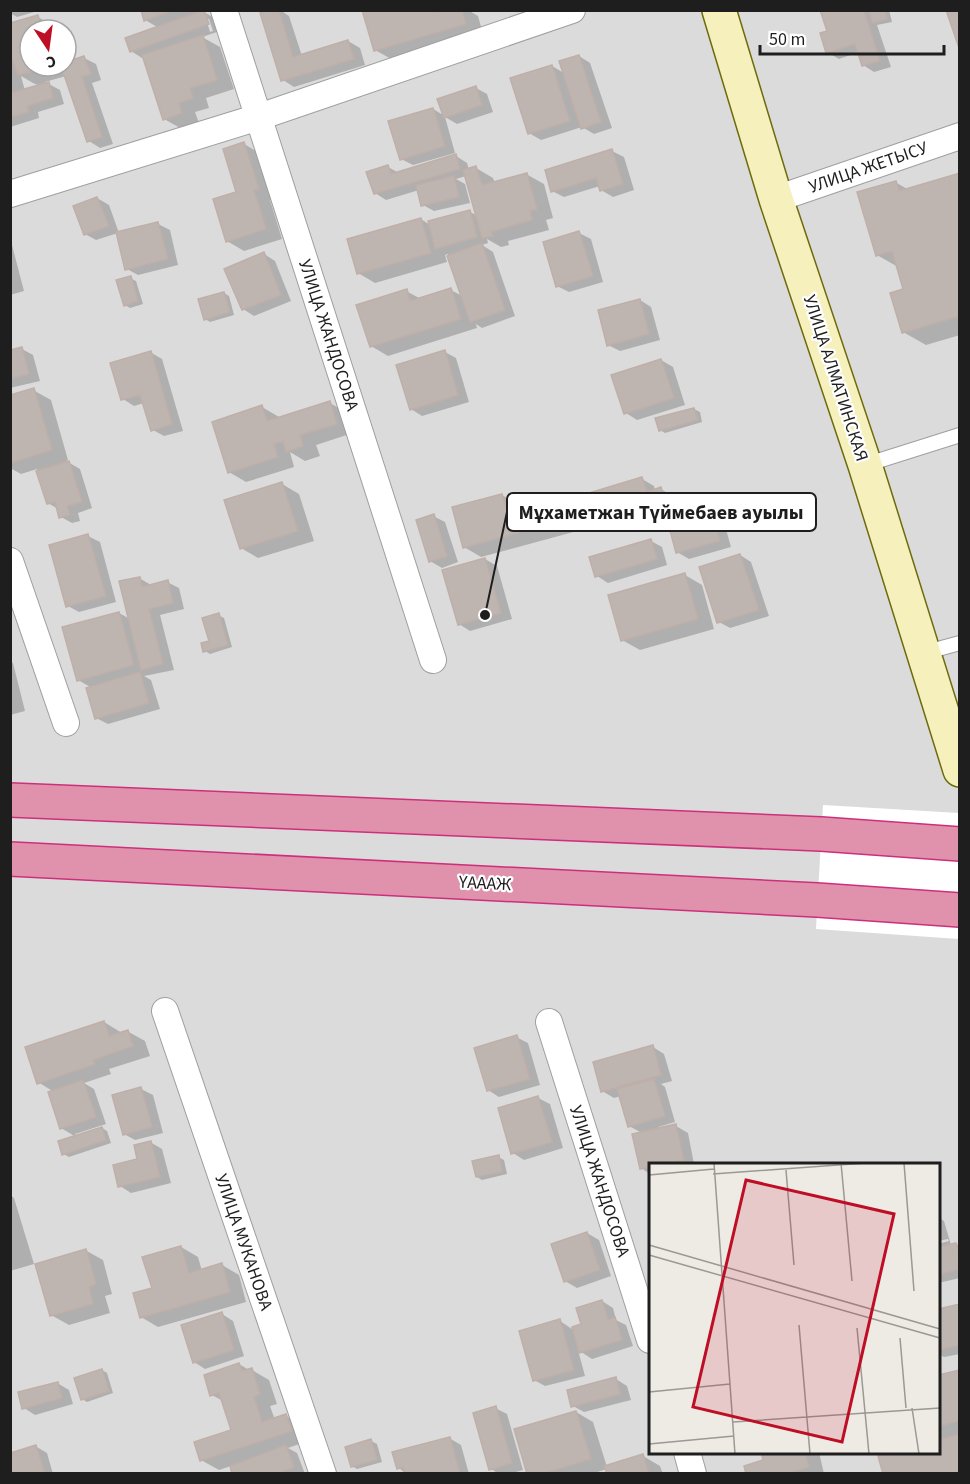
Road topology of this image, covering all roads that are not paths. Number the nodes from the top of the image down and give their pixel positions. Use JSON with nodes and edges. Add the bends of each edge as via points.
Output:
{"nodes":[{"id":1,"x":224,"y":10,"type":"edge"},
{"id":2,"x":572,"y":10,"type":"edge"},
{"id":3,"x":719,"y":10,"type":"edge"},
{"id":4,"x":259,"y":117,"type":"junction"},
{"id":5,"x":960,"y":136,"type":"edge"},
{"id":6,"x":10,"y":194,"type":"edge"},
{"id":7,"x":776,"y":199,"type":"junction"},
{"id":8,"x":960,"y":435,"type":"edge"},
{"id":9,"x":865,"y":465,"type":"junction"},
{"id":10,"x":10,"y":561,"type":"edge"},
{"id":11,"x":960,"y":644,"type":"edge"},
{"id":12,"x":923,"y":653,"type":"junction"},
{"id":13,"x":433,"y":660,"type":"dead end"},
{"id":14,"x":66,"y":723,"type":"dead end"},
{"id":15,"x":956,"y":757,"type":"edge"},
{"id":16,"x":10,"y":800,"type":"edge"},
{"id":17,"x":960,"y":844,"type":"edge"},
{"id":18,"x":10,"y":860,"type":"edge"},
{"id":19,"x":960,"y":910,"type":"edge"},
{"id":20,"x":165,"y":1011,"type":"dead end"},
{"id":21,"x":549,"y":1022,"type":"dead end"},
{"id":22,"x":649,"y":1334,"type":"edge"},
{"id":23,"x":688,"y":1454,"type":"edge"},
{"id":24,"x":322,"y":1473,"type":"edge"},
{"id":25,"x":693,"y":1473,"type":"edge"}],
"edges":[{"from":1,"to":4,"type":"street","name":"УЛИЦА ЖАНДОСОВА"},
{"from":2,"to":4,"type":"street"},
{"from":3,"to":7,"type":"street","name":"УЛИЦА АЛМАТИНСКАЯ"},
{"from":4,"to":6,"type":"street"},
{"from":4,"to":13,"type":"street","name":"УЛИЦА ЖАНДОСОВА"},
{"from":5,"to":7,"type":"street","name":"УЛИЦА ЖЕТЫСУ"},
{"from":7,"to":9,"type":"street","name":"УЛИЦА АЛМАТИНСКАЯ"},
{"from":8,"to":9,"type":"lane"},
{"from":9,"to":12,"type":"street","name":"УЛИЦА АЛМАТИНСКАЯ"},
{"from":10,"to":14,"type":"street"},
{"from":11,"to":12,"type":"lane"},
{"from":12,"to":15,"type":"street","name":"УЛИЦА АЛМАТИНСКАЯ"},
{"from":16,"to":17,"type":"highway","via":[[821,834]]},
{"from":18,"to":19,"type":"highway","name":"ҮАААЖ"},
{"from":20,"to":24,"type":"street","name":"УЛИЦА МУКАНОВА"},
{"from":21,"to":22,"type":"street","name":"УЛИЦА ЖАНДОСОВА"},
{"from":23,"to":25,"type":"street"}]}
